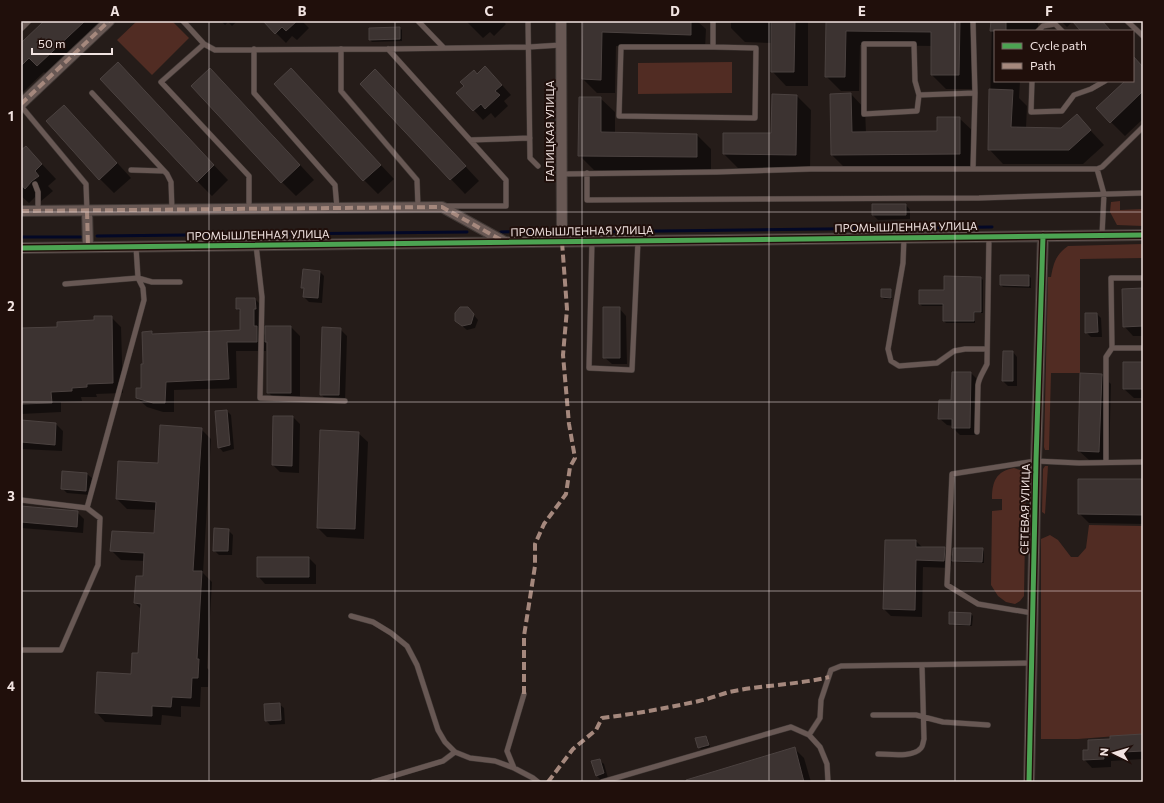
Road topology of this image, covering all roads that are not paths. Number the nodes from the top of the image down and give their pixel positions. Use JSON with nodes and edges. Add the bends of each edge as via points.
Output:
{"nodes":[{"id":1,"x":29,"y":21,"type":"edge"},
{"id":2,"x":109,"y":21,"type":"edge"},
{"id":3,"x":183,"y":21,"type":"edge"},
{"id":4,"x":418,"y":21,"type":"edge"},
{"id":5,"x":528,"y":21,"type":"edge"},
{"id":6,"x":561,"y":21,"type":"edge"},
{"id":7,"x":713,"y":21,"type":"edge"},
{"id":8,"x":973,"y":21,"type":"edge"},
{"id":9,"x":1127,"y":21,"type":"edge"},
{"id":10,"x":21,"y":29,"type":"edge"},
{"id":11,"x":1039,"y":30,"type":"edge"},
{"id":12,"x":1061,"y":30,"type":"edge"},
{"id":13,"x":1134,"y":30,"type":"edge"},
{"id":14,"x":1135,"y":32,"type":"edge"},
{"id":15,"x":1143,"y":36,"type":"edge"},
{"id":16,"x":204,"y":44,"type":"junction"},
{"id":17,"x":561,"y":45,"type":"junction"},
{"id":18,"x":529,"y":47,"type":"junction"},
{"id":19,"x":713,"y":47,"type":"junction"},
{"id":20,"x":444,"y":48,"type":"junction"},
{"id":21,"x":254,"y":49,"type":"junction"},
{"id":22,"x":341,"y":49,"type":"junction"},
{"id":23,"x":388,"y":49,"type":"junction"},
{"id":24,"x":1032,"y":82,"type":"edge"},
{"id":25,"x":1103,"y":82,"type":"edge"},
{"id":26,"x":92,"y":93,"type":"dead end"},
{"id":27,"x":975,"y":93,"type":"junction"},
{"id":28,"x":919,"y":95,"type":"junction"},
{"id":29,"x":21,"y":105,"type":"edge"},
{"id":30,"x":1143,"y":127,"type":"edge"},
{"id":31,"x":530,"y":138,"type":"junction"},
{"id":32,"x":470,"y":140,"type":"junction"},
{"id":33,"x":538,"y":166,"type":"dead end"},
{"id":34,"x":1096,"y":168,"type":"junction"},
{"id":35,"x":972,"y":169,"type":"junction"},
{"id":36,"x":131,"y":170,"type":"dead end"},
{"id":37,"x":164,"y":171,"type":"junction"},
{"id":38,"x":587,"y":173,"type":"junction"},
{"id":39,"x":562,"y":174,"type":"junction"},
{"id":40,"x":35,"y":184,"type":"dead end"},
{"id":41,"x":1104,"y":194,"type":"junction"},
{"id":42,"x":1143,"y":194,"type":"edge"},
{"id":43,"x":442,"y":206,"type":"junction"},
{"id":44,"x":418,"y":207,"type":"junction"},
{"id":45,"x":337,"y":208,"type":"junction"},
{"id":46,"x":249,"y":209,"type":"junction"},
{"id":47,"x":172,"y":210,"type":"junction"},
{"id":48,"x":38,"y":211,"type":"junction"},
{"id":49,"x":87,"y":211,"type":"junction"},
{"id":50,"x":21,"y":212,"type":"edge"},
{"id":51,"x":1102,"y":235,"type":"junction"},
{"id":52,"x":1143,"y":235,"type":"edge"},
{"id":53,"x":989,"y":236,"type":"junction"},
{"id":54,"x":1043,"y":236,"type":"junction"},
{"id":55,"x":904,"y":238,"type":"junction"},
{"id":56,"x":592,"y":241,"type":"junction"},
{"id":57,"x":638,"y":241,"type":"junction"},
{"id":58,"x":504,"y":242,"type":"junction"},
{"id":59,"x":562,"y":242,"type":"junction"},
{"id":60,"x":256,"y":245,"type":"junction"},
{"id":61,"x":88,"y":247,"type":"junction"},
{"id":62,"x":136,"y":247,"type":"junction"},
{"id":63,"x":21,"y":248,"type":"edge"},
{"id":64,"x":138,"y":278,"type":"junction"},
{"id":65,"x":1143,"y":278,"type":"edge"},
{"id":66,"x":180,"y":282,"type":"dead end"},
{"id":67,"x":65,"y":284,"type":"dead end"},
{"id":68,"x":1112,"y":348,"type":"junction"},
{"id":69,"x":1143,"y":348,"type":"edge"},
{"id":70,"x":987,"y":349,"type":"junction"},
{"id":71,"x":345,"y":402,"type":"dead end"},
{"id":72,"x":977,"y":432,"type":"dead end"},
{"id":73,"x":1036,"y":461,"type":"junction"},
{"id":74,"x":1106,"y":462,"type":"junction"},
{"id":75,"x":1143,"y":462,"type":"edge"},
{"id":76,"x":21,"y":500,"type":"edge"},
{"id":77,"x":87,"y":508,"type":"junction"},
{"id":78,"x":1032,"y":613,"type":"junction"},
{"id":79,"x":351,"y":616,"type":"dead end"},
{"id":80,"x":21,"y":650,"type":"edge"},
{"id":81,"x":1032,"y":663,"type":"junction"},
{"id":82,"x":922,"y":665,"type":"junction"},
{"id":83,"x":524,"y":694,"type":"dead end"},
{"id":84,"x":873,"y":715,"type":"dead end"},
{"id":85,"x":924,"y":717,"type":"junction"},
{"id":86,"x":988,"y":725,"type":"dead end"},
{"id":87,"x":809,"y":735,"type":"junction"},
{"id":88,"x":455,"y":752,"type":"junction"},
{"id":89,"x":878,"y":754,"type":"dead end"},
{"id":90,"x":514,"y":768,"type":"junction"},
{"id":91,"x":373,"y":782,"type":"edge"},
{"id":92,"x":538,"y":782,"type":"edge"},
{"id":93,"x":606,"y":782,"type":"edge"},
{"id":94,"x":828,"y":782,"type":"edge"},
{"id":95,"x":1029,"y":782,"type":"edge"}],
"edges":[{"from":1,"to":10,"type":"lane"},
{"from":2,"to":29,"type":"street"},
{"from":3,"to":16,"type":"lane"},
{"from":4,"to":20,"type":"lane"},
{"from":5,"to":18,"type":"lane"},
{"from":6,"to":17,"type":"street","name":"ГАЛИЦКАЯ УЛИЦА"},
{"from":7,"to":19,"type":"lane"},
{"from":8,"to":27,"type":"lane"},
{"from":9,"to":13,"type":"lane"},
{"from":11,"to":12,"type":"lane","via":[[1043,26],[1054,24]]},
{"from":14,"to":15,"type":"lane"},
{"from":16,"to":21,"type":"lane","via":[[215,50]]},
{"from":16,"to":46,"type":"lane","via":[[161,82],[249,176]]},
{"from":17,"to":18,"type":"lane"},
{"from":17,"to":39,"type":"street","name":"ГАЛИЦКАЯ УЛИЦА"},
{"from":18,"to":20,"type":"lane"},
{"from":18,"to":31,"type":"lane"},
{"from":19,"to":19,"type":"lane","via":[[756,48],[755,118],[619,116],[621,47]]},
{"from":20,"to":23,"type":"lane"},
{"from":21,"to":22,"type":"lane"},
{"from":21,"to":45,"type":"lane","via":[[254,93],[335,185]]},
{"from":22,"to":23,"type":"lane"},
{"from":22,"to":44,"type":"lane","via":[[341,91],[417,180]]},
{"from":23,"to":32,"type":"lane"},
{"from":24,"to":25,"type":"lane","via":[[1031,112],[1062,111],[1074,95]]},
{"from":26,"to":37,"type":"lane"},
{"from":27,"to":28,"type":"lane"},
{"from":27,"to":35,"type":"lane"},
{"from":28,"to":28,"type":"lane","via":[[915,81],[914,44],[864,44],[864,114],[918,111]]},
{"from":29,"to":49,"type":"lane","via":[[86,184]]},
{"from":30,"to":34,"type":"lane","via":[[1102,167]]},
{"from":31,"to":32,"type":"lane"},
{"from":31,"to":33,"type":"lane","via":[[530,158]]},
{"from":32,"to":43,"type":"lane","via":[[506,180],[506,206]]},
{"from":34,"to":35,"type":"lane"},
{"from":34,"to":41,"type":"lane"},
{"from":35,"to":38,"type":"lane"},
{"from":36,"to":37,"type":"lane"},
{"from":37,"to":47,"type":"lane","via":[[171,182]]},
{"from":38,"to":39,"type":"lane"},
{"from":38,"to":41,"type":"lane","via":[[587,200],[971,198]]},
{"from":39,"to":59,"type":"street","name":"ГАЛИЦКАЯ УЛИЦА"},
{"from":40,"to":48,"type":"lane","via":[[38,192]]},
{"from":41,"to":42,"type":"lane"},
{"from":41,"to":51,"type":"lane"},
{"from":43,"to":44,"type":"street"},
{"from":43,"to":58,"type":"street"},
{"from":44,"to":45,"type":"street"},
{"from":45,"to":46,"type":"street"},
{"from":46,"to":47,"type":"street"},
{"from":47,"to":49,"type":"street"},
{"from":48,"to":49,"type":"street"},
{"from":48,"to":50,"type":"street"},
{"from":49,"to":61,"type":"street"},
{"from":51,"to":52,"type":"street","name":"ПРОМЫШЛЕННАЯ УЛИЦА"},
{"from":51,"to":54,"type":"street","name":"ПРОМЫШЛЕННАЯ УЛИЦА"},
{"from":53,"to":54,"type":"street","name":"ПРОМЫШЛЕННАЯ УЛИЦА"},
{"from":53,"to":55,"type":"street","name":"ПРОМЫШЛЕННАЯ УЛИЦА"},
{"from":53,"to":70,"type":"lane"},
{"from":54,"to":73,"type":"street","name":"СЕТЕВАЯ УЛИЦА"},
{"from":55,"to":57,"type":"street","name":"ПРОМЫШЛЕННАЯ УЛИЦА"},
{"from":55,"to":70,"type":"lane","via":[[903,263],[888,349],[891,361],[899,366],[937,363],[954,351]]},
{"from":56,"to":57,"type":"street","name":"ПРОМЫШЛЕННАЯ УЛИЦА"},
{"from":56,"to":57,"type":"lane","via":[[589,368],[632,370]]},
{"from":56,"to":59,"type":"street","name":"ПРОМЫШЛЕННАЯ УЛИЦА"},
{"from":58,"to":59,"type":"street","name":"ПРОМЫШЛЕННАЯ УЛИЦА"},
{"from":58,"to":60,"type":"street","name":"ПРОМЫШЛЕННАЯ УЛИЦА"},
{"from":60,"to":62,"type":"street","name":"ПРОМЫШЛЕННАЯ УЛИЦА"},
{"from":60,"to":71,"type":"lane","via":[[262,297],[260,398]]},
{"from":61,"to":62,"type":"street","name":"ПРОМЫШЛЕННАЯ УЛИЦА"},
{"from":61,"to":63,"type":"street","name":"ПРОМЫШЛЕННАЯ УЛИЦА"},
{"from":62,"to":64,"type":"lane"},
{"from":64,"to":66,"type":"lane","via":[[152,282]]},
{"from":64,"to":67,"type":"lane"},
{"from":64,"to":77,"type":"lane","via":[[143,288],[144,300]]},
{"from":65,"to":68,"type":"lane","via":[[1111,278]]},
{"from":68,"to":69,"type":"lane"},
{"from":68,"to":74,"type":"lane","via":[[1106,357]]},
{"from":70,"to":72,"type":"lane","via":[[987,364],[979,377],[978,385]]},
{"from":73,"to":74,"type":"lane"},
{"from":73,"to":78,"type":"street","name":"СЕТЕВАЯ УЛИЦА"},
{"from":73,"to":78,"type":"lane","via":[[952,474],[946,585],[978,604]]},
{"from":74,"to":75,"type":"lane"},
{"from":76,"to":77,"type":"lane"},
{"from":77,"to":80,"type":"lane","via":[[100,518],[98,566],[61,650]]},
{"from":78,"to":81,"type":"street","name":"СЕТЕВАЯ УЛИЦА"},
{"from":79,"to":88,"type":"lane","via":[[373,622],[407,646],[438,730]]},
{"from":81,"to":82,"type":"lane"},
{"from":81,"to":95,"type":"street","name":"СЕТЕВАЯ УЛИЦА"},
{"from":82,"to":85,"type":"lane"},
{"from":82,"to":87,"type":"lane","via":[[841,666],[831,670],[821,700],[820,718]]},
{"from":83,"to":90,"type":"lane","via":[[507,751]]},
{"from":84,"to":85,"type":"lane"},
{"from":85,"to":86,"type":"lane","via":[[943,722]]},
{"from":85,"to":89,"type":"lane","via":[[924,739],[916,753]]},
{"from":87,"to":93,"type":"lane","via":[[791,727]]},
{"from":87,"to":94,"type":"lane","via":[[820,747],[827,764]]},
{"from":88,"to":90,"type":"lane"},
{"from":88,"to":91,"type":"lane","via":[[443,761]]},
{"from":90,"to":92,"type":"lane"}]}
